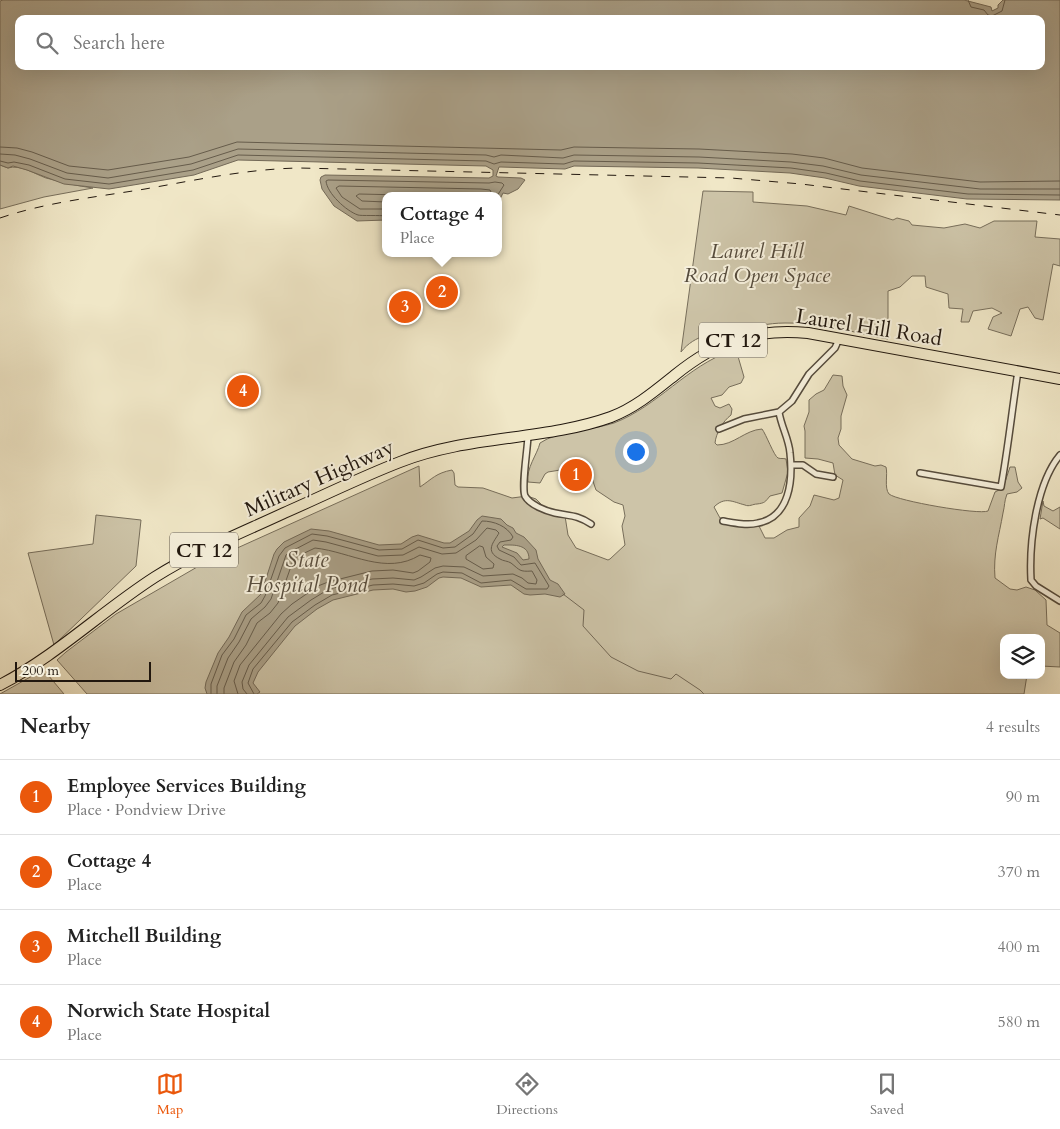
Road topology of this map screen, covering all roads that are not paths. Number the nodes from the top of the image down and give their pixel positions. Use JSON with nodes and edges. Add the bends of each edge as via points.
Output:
{"nodes":[{"id":1,"x":839,"y":338,"type":"junction"},
{"id":2,"x":1018,"y":371,"type":"junction"},
{"id":3,"x":1060,"y":379,"type":"edge"},
{"id":4,"x":779,"y":412,"type":"junction"},
{"id":5,"x":719,"y":429,"type":"dead end"},
{"id":6,"x":528,"y":434,"type":"junction"},
{"id":7,"x":428,"y":453,"type":"joint"},
{"id":8,"x":1060,"y":455,"type":"edge"},
{"id":9,"x":791,"y":465,"type":"junction"},
{"id":10,"x":920,"y":473,"type":"dead end"},
{"id":11,"x":833,"y":477,"type":"dead end"},
{"id":12,"x":723,"y":520,"type":"dead end"},
{"id":13,"x":591,"y":524,"type":"dead end"},
{"id":14,"x":1060,"y":601,"type":"edge"},
{"id":15,"x":0,"y":685,"type":"edge"}],
"edges":[{"from":1,"to":2,"type":"highway","name":"Laurel Hill Road","number":"CT 12"},
{"from":1,"to":4,"type":"street","via":[[835,348],[809,374],[792,401]]},
{"from":1,"to":6,"type":"highway","name":"Laurel Hill Road","number":"CT 12","via":[[782,332],[754,334],[734,340],[703,354],[623,412],[580,426]]},
{"from":2,"to":3,"type":"highway","name":"Laurel Hill Road","number":"CT 12"},
{"from":2,"to":10,"type":"street","via":[[1001,487]]},
{"from":4,"to":5,"type":"street","via":[[744,419]]},
{"from":4,"to":9,"type":"street","via":[[788,440]]},
{"from":6,"to":7,"type":"highway","name":"Laurel Hill Road","number":"CT 12"},
{"from":6,"to":13,"type":"street","via":[[524,495],[542,509],[574,515]]},
{"from":7,"to":15,"type":"highway","name":"Military Highway","number":"CT 12","via":[[389,466],[182,561],[134,591],[40,661]]},
{"from":8,"to":14,"type":"street","via":[[1040,497],[1030,567],[1031,580],[1036,586]]},
{"from":9,"to":11,"type":"street"},
{"from":9,"to":12,"type":"street","via":[[788,495],[780,511],[758,523],[740,524]]}]}
